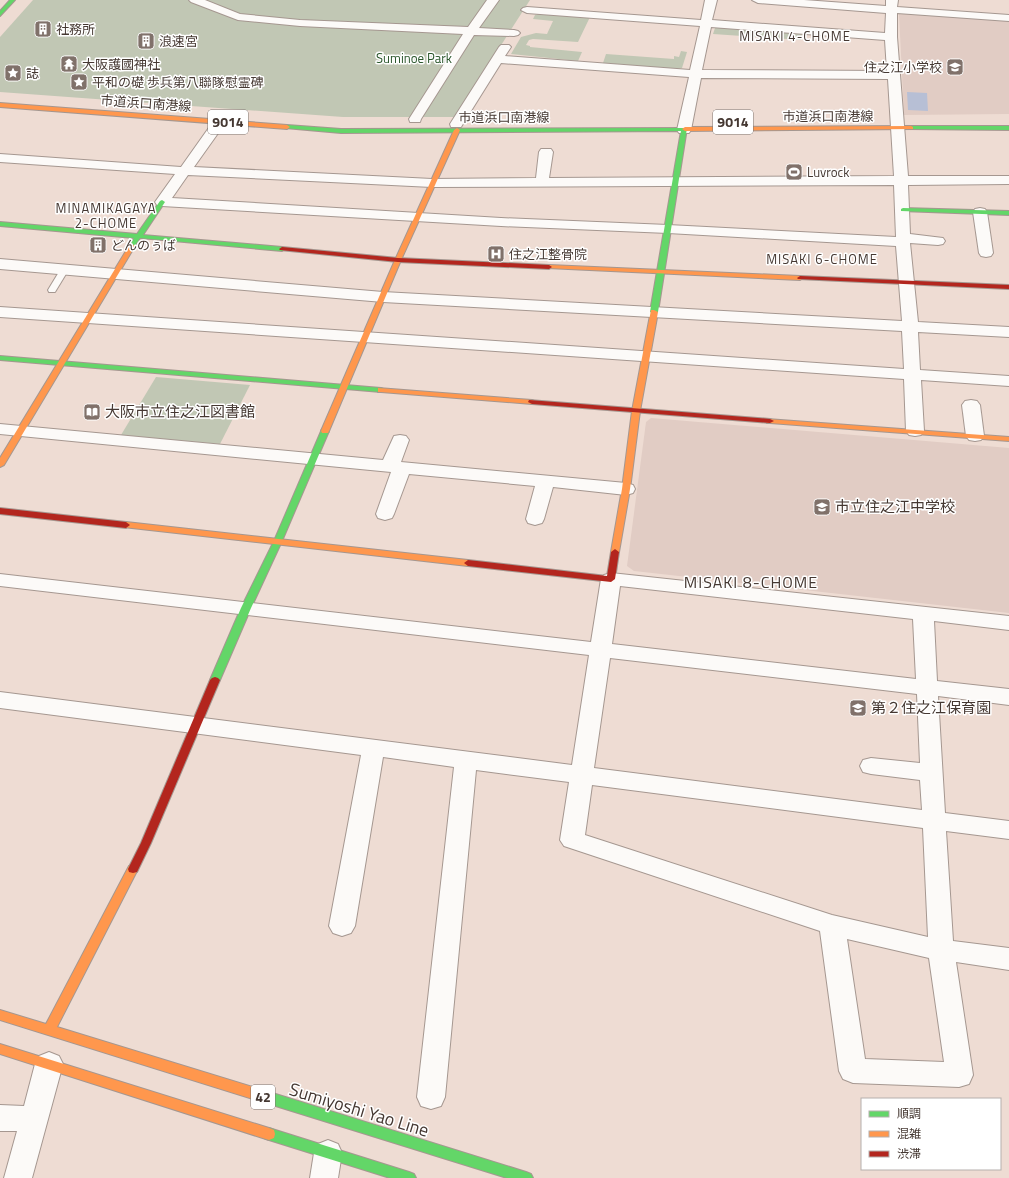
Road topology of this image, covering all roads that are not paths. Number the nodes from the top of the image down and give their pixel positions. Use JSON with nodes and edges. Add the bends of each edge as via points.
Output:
{"nodes":[{"id":1,"x":13,"y":0,"type":"edge"},
{"id":2,"x":195,"y":0,"type":"edge"},
{"id":3,"x":493,"y":0,"type":"edge"},
{"id":4,"x":535,"y":0,"type":"edge"},
{"id":5,"x":711,"y":0,"type":"edge"},
{"id":6,"x":758,"y":0,"type":"edge"},
{"id":7,"x":892,"y":5,"type":"edge"},
{"id":8,"x":527,"y":10,"type":"junction"},
{"id":9,"x":0,"y":14,"type":"edge"},
{"id":10,"x":1009,"y":18,"type":"edge"},
{"id":11,"x":707,"y":23,"type":"junction"},
{"id":12,"x":471,"y":31,"type":"junction"},
{"id":13,"x":514,"y":33,"type":"junction"},
{"id":14,"x":891,"y":37,"type":"junction"},
{"id":15,"x":498,"y":59,"type":"junction"},
{"id":16,"x":696,"y":74,"type":"junction"},
{"id":17,"x":894,"y":75,"type":"junction"},
{"id":18,"x":0,"y":98,"type":"edge"},
{"id":19,"x":0,"y":105,"type":"edge"},
{"id":20,"x":223,"y":118,"type":"junction"},
{"id":21,"x":415,"y":119,"type":"dead end"},
{"id":22,"x":1009,"y":121,"type":"edge"},
{"id":23,"x":897,"y":125,"type":"junction"},
{"id":24,"x":685,"y":126,"type":"junction"},
{"id":25,"x":456,"y":127,"type":"junction"},
{"id":26,"x":1009,"y":128,"type":"edge"},
{"id":27,"x":546,"y":152,"type":"dead end"},
{"id":28,"x":0,"y":158,"type":"edge"},
{"id":29,"x":184,"y":172,"type":"junction"},
{"id":30,"x":1009,"y":180,"type":"edge"},
{"id":31,"x":901,"y":181,"type":"junction"},
{"id":32,"x":542,"y":182,"type":"junction"},
{"id":33,"x":676,"y":182,"type":"junction"},
{"id":34,"x":432,"y":183,"type":"junction"},
{"id":35,"x":162,"y":202,"type":"junction"},
{"id":36,"x":582,"y":210,"type":"dead end"},
{"id":37,"x":903,"y":210,"type":"junction"},
{"id":38,"x":980,"y":212,"type":"junction"},
{"id":39,"x":1009,"y":212,"type":"edge"},
{"id":40,"x":418,"y":216,"type":"junction"},
{"id":41,"x":0,"y":224,"type":"edge"},
{"id":42,"x":580,"y":225,"type":"junction"},
{"id":43,"x":668,"y":229,"type":"junction"},
{"id":44,"x":138,"y":236,"type":"junction"},
{"id":45,"x":903,"y":240,"type":"junction"},
{"id":46,"x":938,"y":241,"type":"dead end"},
{"id":47,"x":986,"y":253,"type":"dead end"},
{"id":48,"x":398,"y":260,"type":"junction"},
{"id":49,"x":0,"y":264,"type":"edge"},
{"id":50,"x":65,"y":270,"type":"junction"},
{"id":51,"x":661,"y":272,"type":"junction"},
{"id":52,"x":115,"y":274,"type":"junction"},
{"id":53,"x":906,"y":283,"type":"junction"},
{"id":54,"x":1009,"y":287,"type":"edge"},
{"id":55,"x":52,"y":290,"type":"dead end"},
{"id":56,"x":383,"y":297,"type":"junction"},
{"id":57,"x":0,"y":312,"type":"edge"},
{"id":58,"x":654,"y":312,"type":"junction"},
{"id":59,"x":88,"y":318,"type":"junction"},
{"id":60,"x":910,"y":327,"type":"junction"},
{"id":61,"x":1009,"y":332,"type":"edge"},
{"id":62,"x":365,"y":338,"type":"junction"},
{"id":63,"x":645,"y":356,"type":"junction"},
{"id":64,"x":0,"y":358,"type":"edge"},
{"id":65,"x":63,"y":363,"type":"junction"},
{"id":66,"x":911,"y":375,"type":"junction"},
{"id":67,"x":1009,"y":381,"type":"edge"},
{"id":68,"x":345,"y":386,"type":"junction"},
{"id":69,"x":971,"y":406,"type":"dead end"},
{"id":70,"x":636,"y":410,"type":"junction"},
{"id":71,"x":0,"y":429,"type":"edge"},
{"id":72,"x":22,"y":431,"type":"junction"},
{"id":73,"x":915,"y":431,"type":"junction"},
{"id":74,"x":975,"y":436,"type":"junction"},
{"id":75,"x":1009,"y":439,"type":"edge"},
{"id":76,"x":400,"y":440,"type":"dead end"},
{"id":77,"x":313,"y":459,"type":"junction"},
{"id":78,"x":0,"y":465,"type":"edge"},
{"id":79,"x":396,"y":467,"type":"junction"},
{"id":80,"x":545,"y":481,"type":"junction"},
{"id":81,"x":626,"y":489,"type":"junction"},
{"id":82,"x":0,"y":511,"type":"edge"},
{"id":83,"x":385,"y":514,"type":"dead end"},
{"id":84,"x":535,"y":518,"type":"dead end"},
{"id":85,"x":278,"y":541,"type":"junction"},
{"id":86,"x":0,"y":580,"type":"edge"},
{"id":87,"x":611,"y":580,"type":"junction"},
{"id":88,"x":246,"y":608,"type":"junction"},
{"id":89,"x":923,"y":613,"type":"junction"},
{"id":90,"x":1009,"y":623,"type":"edge"},
{"id":91,"x":600,"y":649,"type":"junction"},
{"id":92,"x":927,"y":688,"type":"junction"},
{"id":93,"x":1009,"y":697,"type":"edge"},
{"id":94,"x":0,"y":700,"type":"edge"},
{"id":95,"x":197,"y":726,"type":"junction"},
{"id":96,"x":373,"y":748,"type":"junction"},
{"id":97,"x":466,"y":760,"type":"junction"},
{"id":98,"x":871,"y":766,"type":"dead end"},
{"id":99,"x":931,"y":773,"type":"junction"},
{"id":100,"x":581,"y":775,"type":"junction"},
{"id":101,"x":934,"y":820,"type":"junction"},
{"id":102,"x":1009,"y":830,"type":"edge"},
{"id":103,"x":832,"y":924,"type":"junction"},
{"id":104,"x":342,"y":926,"type":"dead end"},
{"id":105,"x":941,"y":950,"type":"junction"},
{"id":106,"x":1009,"y":959,"type":"edge"},
{"id":107,"x":0,"y":1015,"type":"edge"},
{"id":108,"x":49,"y":1031,"type":"junction"},
{"id":109,"x":0,"y":1049,"type":"edge"},
{"id":110,"x":49,"y":1064,"type":"junction"},
{"id":111,"x":431,"y":1096,"type":"dead end"},
{"id":112,"x":0,"y":1118,"type":"edge"},
{"id":113,"x":34,"y":1119,"type":"junction"},
{"id":114,"x":326,"y":1166,"type":"edge"},
{"id":115,"x":18,"y":1178,"type":"edge"},
{"id":116,"x":409,"y":1178,"type":"edge"},
{"id":117,"x":526,"y":1178,"type":"edge"}],
"edges":[{"from":1,"to":9,"type":"street"},
{"from":2,"to":12,"type":"street","via":[[238,17]]},
{"from":3,"to":12,"type":"street"},
{"from":4,"to":8,"type":"street"},
{"from":5,"to":11,"type":"street"},
{"from":6,"to":7,"type":"street"},
{"from":7,"to":10,"type":"street","via":[[935,7]]},
{"from":7,"to":14,"type":"street"},
{"from":8,"to":11,"type":"street"},
{"from":8,"to":13,"type":"street"},
{"from":11,"to":14,"type":"street"},
{"from":11,"to":16,"type":"street"},
{"from":12,"to":13,"type":"street"},
{"from":12,"to":21,"type":"street"},
{"from":13,"to":15,"type":"street"},
{"from":14,"to":17,"type":"street"},
{"from":15,"to":16,"type":"street"},
{"from":15,"to":25,"type":"street"},
{"from":16,"to":17,"type":"street"},
{"from":16,"to":24,"type":"street"},
{"from":17,"to":23,"type":"street"},
{"from":18,"to":20,"type":"street","name":"市道浜口南港線","number":"9014"},
{"from":19,"to":20,"type":"street","name":"市道浜口南港線","number":"9014"},
{"from":20,"to":25,"type":"street","name":"市道浜口南港線","number":"9014"},
{"from":20,"to":29,"type":"street"},
{"from":22,"to":23,"type":"street","name":"市道浜口南港線","number":"9014"},
{"from":23,"to":24,"type":"street","name":"市道浜口南港線","number":"9014"},
{"from":23,"to":26,"type":"street","name":"市道浜口南港線","number":"9014"},
{"from":23,"to":31,"type":"street"},
{"from":24,"to":25,"type":"street","name":"市道浜口南港線","number":"9014"},
{"from":24,"to":33,"type":"street"},
{"from":25,"to":34,"type":"street"},
{"from":27,"to":32,"type":"street"},
{"from":28,"to":29,"type":"street"},
{"from":29,"to":34,"type":"street"},
{"from":29,"to":35,"type":"street"},
{"from":30,"to":31,"type":"street"},
{"from":31,"to":33,"type":"street"},
{"from":31,"to":37,"type":"street"},
{"from":32,"to":33,"type":"street"},
{"from":32,"to":34,"type":"street"},
{"from":33,"to":43,"type":"street"},
{"from":34,"to":40,"type":"street"},
{"from":35,"to":40,"type":"street"},
{"from":35,"to":44,"type":"street"},
{"from":36,"to":42,"type":"street"},
{"from":37,"to":38,"type":"street"},
{"from":37,"to":45,"type":"street"},
{"from":38,"to":39,"type":"street"},
{"from":38,"to":47,"type":"street"},
{"from":40,"to":42,"type":"street"},
{"from":40,"to":48,"type":"street"},
{"from":41,"to":44,"type":"street"},
{"from":42,"to":43,"type":"street"},
{"from":43,"to":45,"type":"street"},
{"from":43,"to":51,"type":"street"},
{"from":44,"to":48,"type":"street"},
{"from":44,"to":52,"type":"street"},
{"from":45,"to":46,"type":"street"},
{"from":45,"to":53,"type":"street"},
{"from":48,"to":51,"type":"street"},
{"from":48,"to":56,"type":"street"},
{"from":49,"to":50,"type":"street"},
{"from":50,"to":52,"type":"street"},
{"from":50,"to":55,"type":"lane"},
{"from":51,"to":53,"type":"street"},
{"from":51,"to":58,"type":"street"},
{"from":52,"to":56,"type":"street"},
{"from":52,"to":59,"type":"street"},
{"from":53,"to":54,"type":"street"},
{"from":53,"to":60,"type":"street"},
{"from":56,"to":58,"type":"street"},
{"from":56,"to":62,"type":"street"},
{"from":57,"to":59,"type":"street"},
{"from":58,"to":60,"type":"street"},
{"from":58,"to":63,"type":"street"},
{"from":59,"to":62,"type":"street"},
{"from":59,"to":65,"type":"street"},
{"from":60,"to":61,"type":"street"},
{"from":60,"to":66,"type":"street"},
{"from":62,"to":63,"type":"street"},
{"from":62,"to":68,"type":"street"},
{"from":63,"to":66,"type":"street"},
{"from":63,"to":70,"type":"street"},
{"from":64,"to":65,"type":"street"},
{"from":65,"to":68,"type":"street"},
{"from":65,"to":72,"type":"street"},
{"from":66,"to":67,"type":"street"},
{"from":66,"to":73,"type":"street"},
{"from":68,"to":70,"type":"street"},
{"from":68,"to":77,"type":"street"},
{"from":69,"to":74,"type":"street"},
{"from":70,"to":73,"type":"street"},
{"from":70,"to":81,"type":"street"},
{"from":71,"to":72,"type":"street"},
{"from":72,"to":77,"type":"street"},
{"from":72,"to":78,"type":"street"},
{"from":73,"to":74,"type":"street"},
{"from":74,"to":75,"type":"street"},
{"from":76,"to":79,"type":"street"},
{"from":77,"to":79,"type":"street"},
{"from":77,"to":85,"type":"street"},
{"from":79,"to":80,"type":"street"},
{"from":79,"to":83,"type":"street"},
{"from":80,"to":81,"type":"street"},
{"from":80,"to":84,"type":"street"},
{"from":81,"to":87,"type":"street"},
{"from":82,"to":85,"type":"street"},
{"from":85,"to":87,"type":"street"},
{"from":85,"to":88,"type":"street"},
{"from":86,"to":88,"type":"street"},
{"from":87,"to":89,"type":"street"},
{"from":87,"to":91,"type":"street"},
{"from":88,"to":91,"type":"street"},
{"from":88,"to":95,"type":"street"},
{"from":89,"to":90,"type":"street"},
{"from":89,"to":92,"type":"street"},
{"from":91,"to":92,"type":"street"},
{"from":91,"to":100,"type":"street"},
{"from":92,"to":93,"type":"street"},
{"from":92,"to":99,"type":"street"},
{"from":94,"to":95,"type":"street"},
{"from":95,"to":96,"type":"street"},
{"from":95,"to":108,"type":"street","via":[[146,843]]},
{"from":96,"to":97,"type":"street"},
{"from":96,"to":104,"type":"street"},
{"from":97,"to":100,"type":"street"},
{"from":97,"to":111,"type":"street"},
{"from":98,"to":99,"type":"street"},
{"from":99,"to":101,"type":"street"},
{"from":100,"to":101,"type":"street"},
{"from":100,"to":103,"type":"street","via":[[572,840]]},
{"from":101,"to":102,"type":"street"},
{"from":101,"to":105,"type":"street"},
{"from":103,"to":105,"type":"street"},
{"from":103,"to":105,"type":"street","via":[[853,1071],[958,1074]]},
{"from":105,"to":106,"type":"street"},
{"from":107,"to":108,"type":"street","name":"Sumiyoshi Yao Line","number":"42"},
{"from":108,"to":117,"type":"street","name":"Sumiyoshi Yao Line","number":"42"},
{"from":109,"to":110,"type":"street","number":"42"},
{"from":110,"to":113,"type":"street"},
{"from":110,"to":114,"type":"street","number":"42"},
{"from":112,"to":113,"type":"street"},
{"from":113,"to":115,"type":"street"},
{"from":114,"to":116,"type":"street","number":"42"}]}
